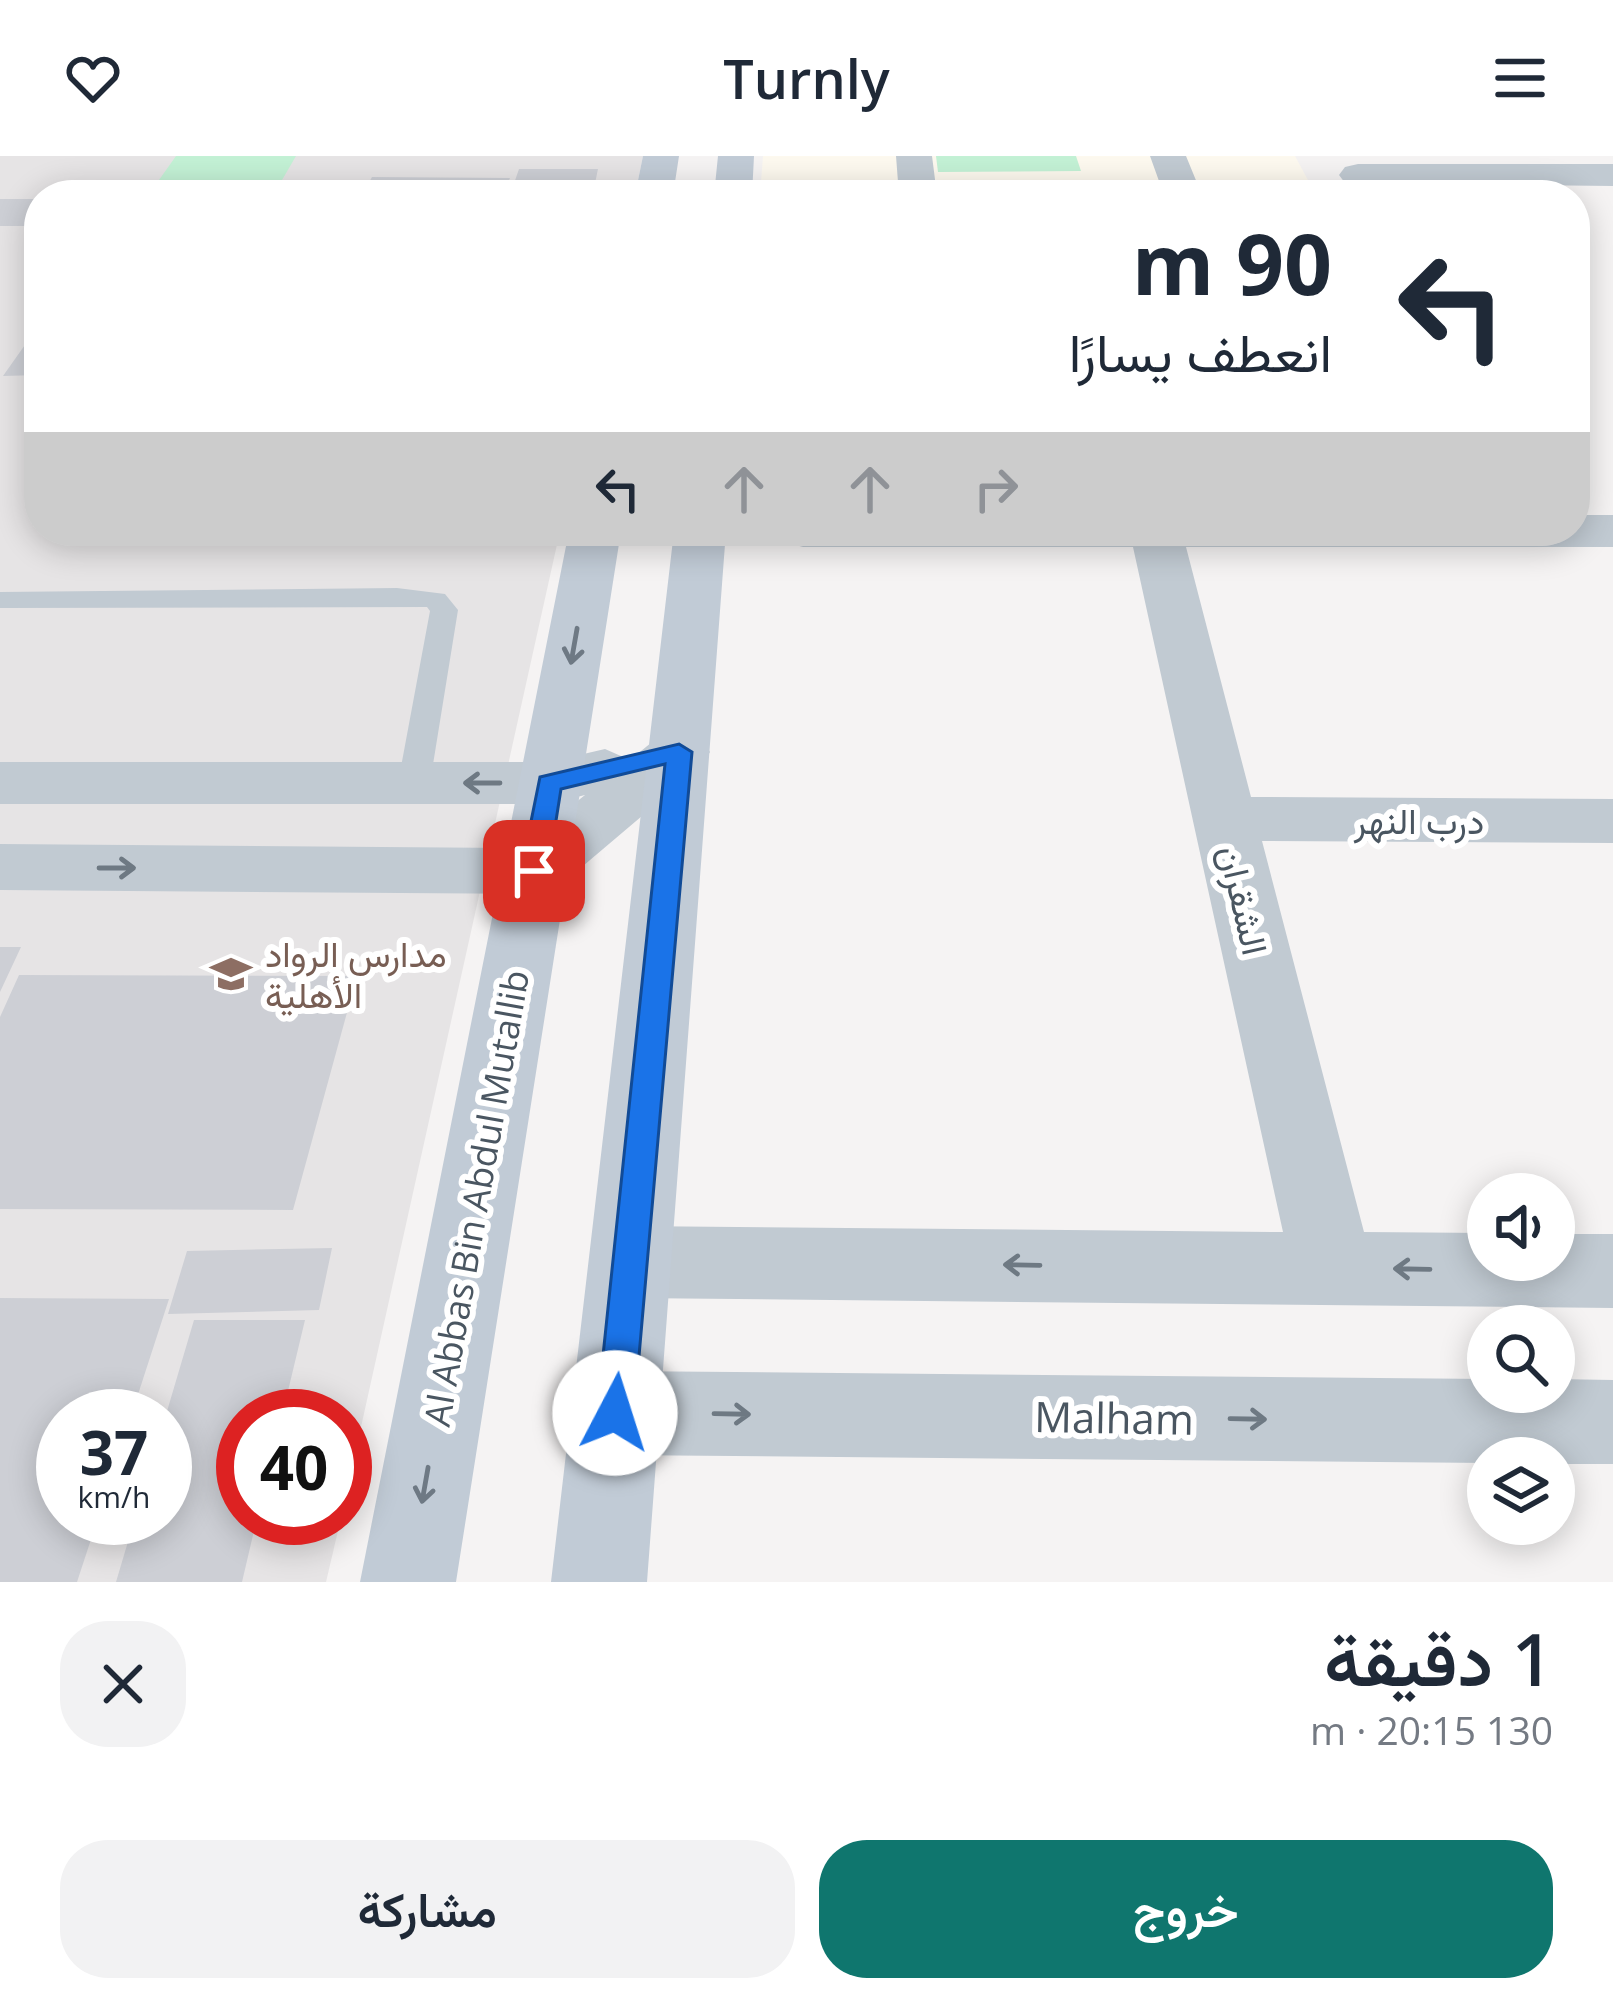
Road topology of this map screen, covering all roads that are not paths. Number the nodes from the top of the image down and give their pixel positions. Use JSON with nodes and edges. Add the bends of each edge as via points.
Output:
{"nodes":[{"id":1,"x":1358,"y":175,"type":"edge"},
{"id":2,"x":1613,"y":175,"type":"edge"},
{"id":3,"x":592,"y":546,"type":"edge"},
{"id":4,"x":699,"y":546,"type":"edge"},
{"id":5,"x":1160,"y":546,"type":"edge"},
{"id":6,"x":0,"y":600,"type":"edge"},
{"id":7,"x":679,"y":752,"type":"junction"},
{"id":8,"x":0,"y":783,"type":"edge"},
{"id":9,"x":414,"y":783,"type":"junction"},
{"id":10,"x":549,"y":783,"type":"junction"},
{"id":11,"x":1225,"y":819,"type":"junction"},
{"id":12,"x":1613,"y":821,"type":"edge"},
{"id":13,"x":0,"y":867,"type":"edge"},
{"id":14,"x":534,"y":871,"type":"junction"},
{"id":15,"x":630,"y":1262,"type":"junction"},
{"id":16,"x":1332,"y":1268,"type":"junction"},
{"id":17,"x":1613,"y":1271,"type":"edge"},
{"id":18,"x":615,"y":1413,"type":"junction"},
{"id":19,"x":1613,"y":1422,"type":"edge"},
{"id":20,"x":408,"y":1582,"type":"edge"},
{"id":21,"x":599,"y":1582,"type":"edge"}],
"edges":[{"from":1,"to":2,"type":"street"},
{"from":3,"to":10,"type":"street","name":"Al Abbas Bin Abdul Mutallib","one_way":true},
{"from":4,"to":7,"type":"street"},
{"from":5,"to":11,"type":"street","name":"الشقران"},
{"from":6,"to":9,"type":"lane","via":[[435,600],[444,610]]},
{"from":7,"to":10,"type":"street"},
{"from":7,"to":14,"type":"street"},
{"from":7,"to":15,"type":"street"},
{"from":8,"to":9,"type":"street"},
{"from":10,"to":9,"type":"street","one_way":true},
{"from":10,"to":14,"type":"street","name":"Al Abbas Bin Abdul Mutallib"},
{"from":11,"to":12,"type":"street","name":"درب النهر"},
{"from":11,"to":16,"type":"street","name":"الشقران"},
{"from":13,"to":14,"type":"street","one_way":true},
{"from":14,"to":20,"type":"street","name":"Al Abbas Bin Abdul Mutallib","one_way":true},
{"from":16,"to":15,"type":"street","one_way":true},
{"from":15,"to":18,"type":"street"},
{"from":17,"to":16,"type":"street","one_way":true},
{"from":18,"to":19,"type":"street","name":"Malham","one_way":true},
{"from":18,"to":21,"type":"street"}]}
